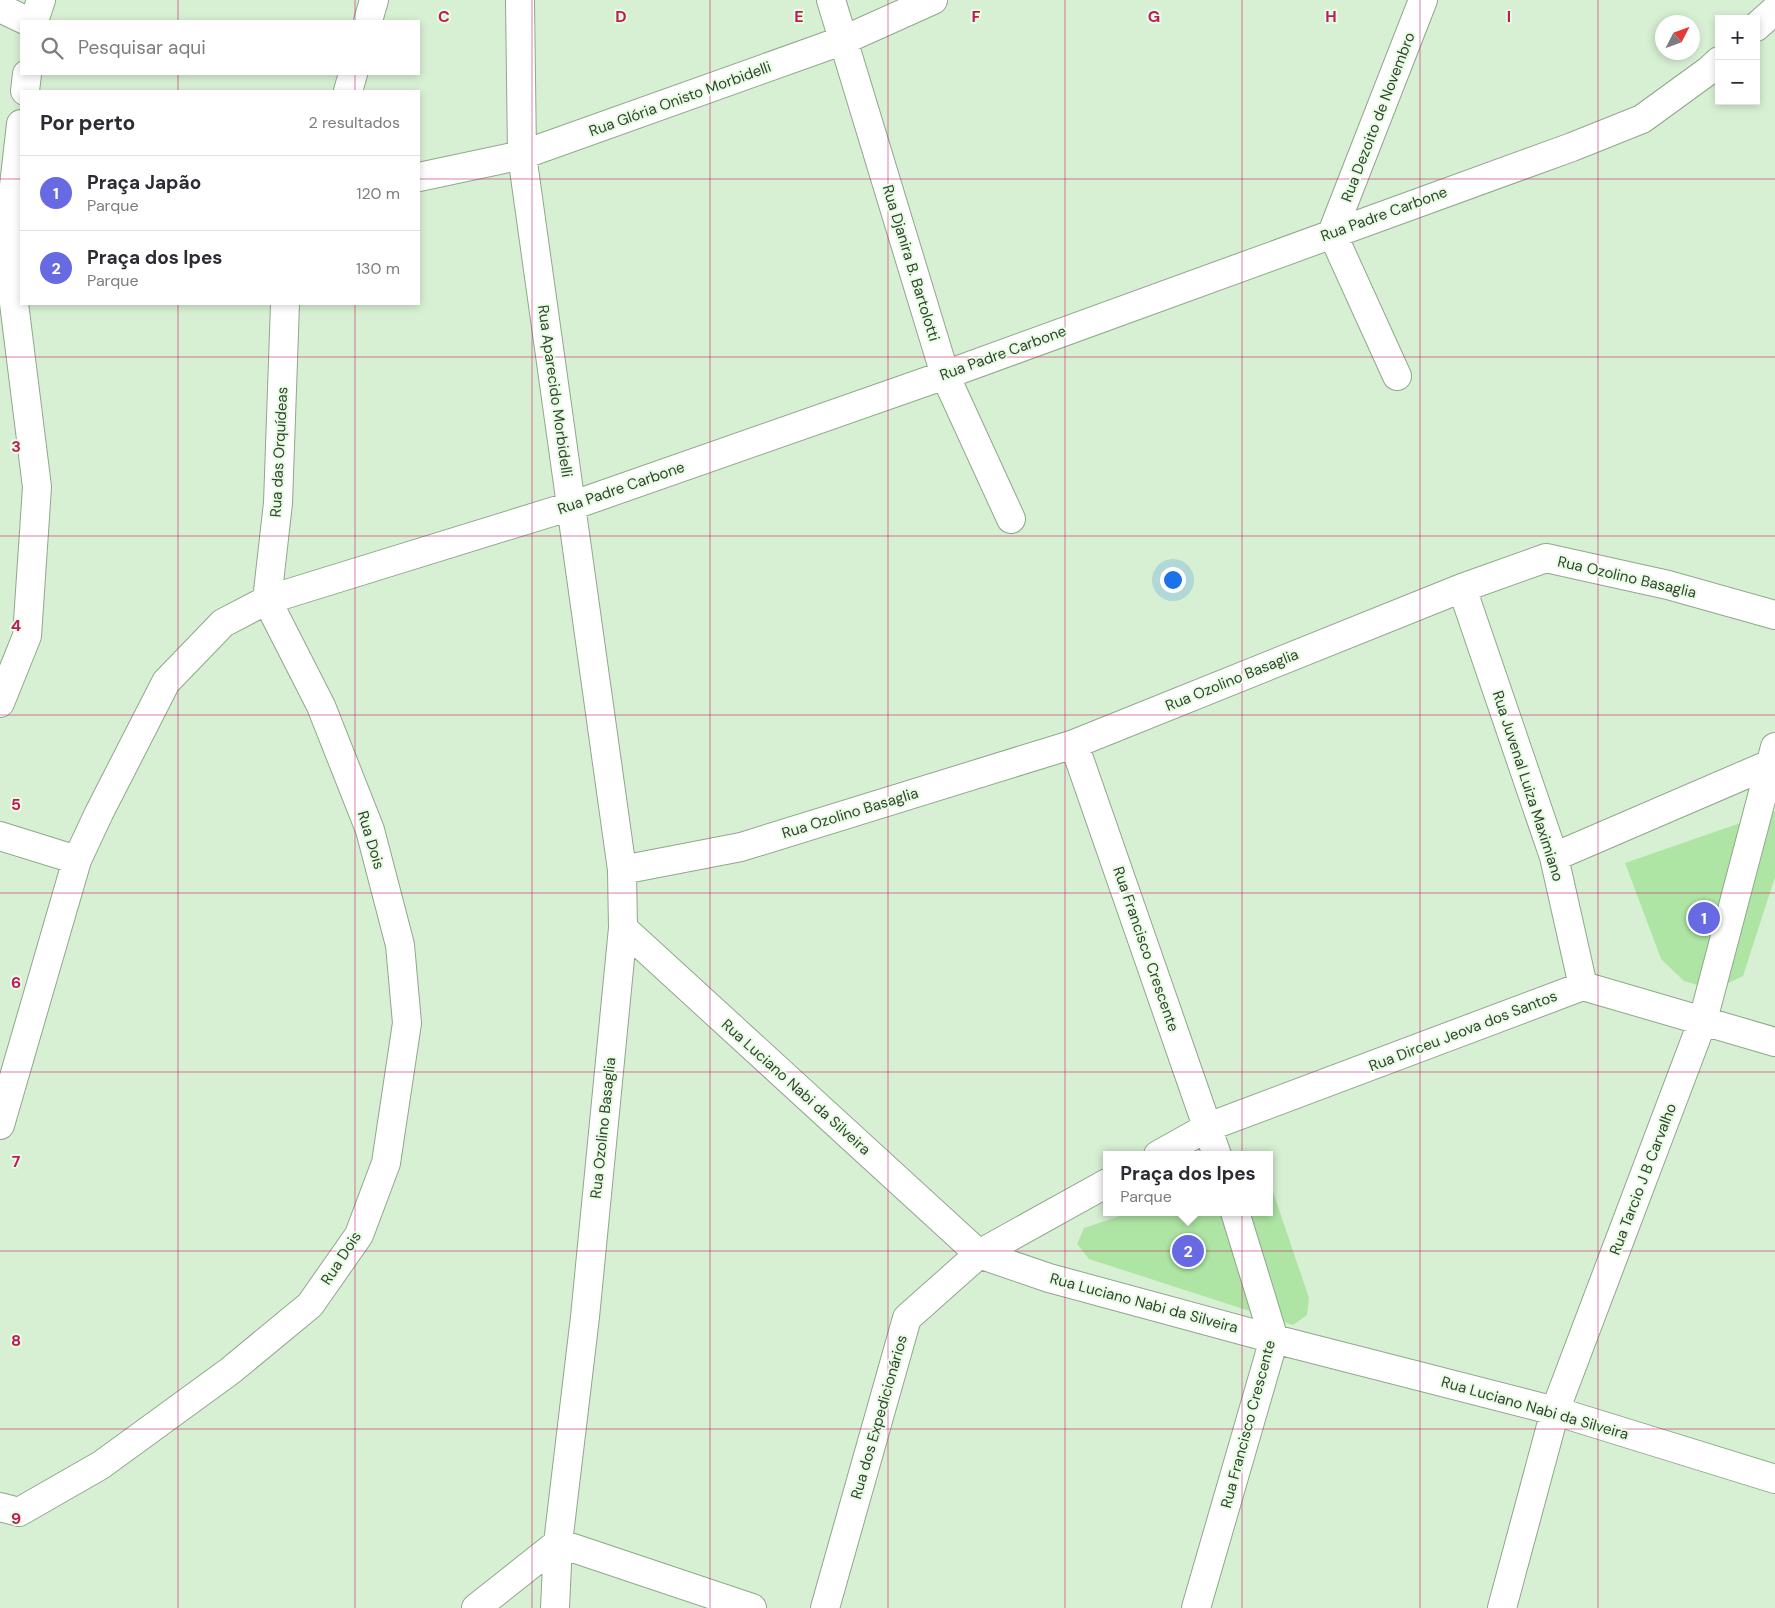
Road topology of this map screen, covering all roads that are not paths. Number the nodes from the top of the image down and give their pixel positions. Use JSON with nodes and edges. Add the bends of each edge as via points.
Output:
{"nodes":[{"id":1,"x":42,"y":0,"type":"edge"},
{"id":2,"x":374,"y":0,"type":"edge"},
{"id":3,"x":520,"y":0,"type":"edge"},
{"id":4,"x":831,"y":0,"type":"edge"},
{"id":5,"x":933,"y":0,"type":"edge"},
{"id":6,"x":1423,"y":0,"type":"edge"},
{"id":7,"x":0,"y":8,"type":"edge"},
{"id":8,"x":1775,"y":10,"type":"edge"},
{"id":9,"x":25,"y":20,"type":"edge"},
{"id":10,"x":34,"y":20,"type":"edge"},
{"id":11,"x":368,"y":20,"type":"edge"},
{"id":12,"x":1760,"y":23,"type":"edge"},
{"id":13,"x":844,"y":40,"type":"junction"},
{"id":14,"x":1715,"y":65,"type":"edge"},
{"id":15,"x":27,"y":75,"type":"edge"},
{"id":16,"x":353,"y":75,"type":"edge"},
{"id":17,"x":25,"y":90,"type":"edge"},
{"id":18,"x":348,"y":90,"type":"edge"},
{"id":19,"x":20,"y":133,"type":"edge"},
{"id":20,"x":522,"y":155,"type":"junction"},
{"id":21,"x":420,"y":177,"type":"edge"},
{"id":22,"x":1332,"y":233,"type":"junction"},
{"id":23,"x":285,"y":305,"type":"edge"},
{"id":24,"x":945,"y":375,"type":"junction"},
{"id":25,"x":1397,"y":376,"type":"dead end"},
{"id":26,"x":571,"y":506,"type":"junction"},
{"id":27,"x":1011,"y":519,"type":"dead end"},
{"id":28,"x":1462,"y":588,"type":"junction"},
{"id":29,"x":267,"y":600,"type":"junction"},
{"id":30,"x":1775,"y":615,"type":"edge"},
{"id":31,"x":0,"y":703,"type":"edge"},
{"id":32,"x":1074,"y":744,"type":"junction"},
{"id":33,"x":1772,"y":756,"type":"edge"},
{"id":34,"x":0,"y":836,"type":"edge"},
{"id":35,"x":1554,"y":857,"type":"junction"},
{"id":36,"x":77,"y":860,"type":"junction"},
{"id":37,"x":622,"y":870,"type":"junction"},
{"id":38,"x":623,"y":928,"type":"junction"},
{"id":39,"x":1583,"y":986,"type":"junction"},
{"id":40,"x":1703,"y":1020,"type":"junction"},
{"id":41,"x":1775,"y":1042,"type":"edge"},
{"id":42,"x":0,"y":1125,"type":"edge"},
{"id":43,"x":1208,"y":1127,"type":"junction"},
{"id":44,"x":1165,"y":1151,"type":"edge"},
{"id":45,"x":1216,"y":1151,"type":"edge"},
{"id":46,"x":1103,"y":1185,"type":"edge"},
{"id":47,"x":1236,"y":1216,"type":"edge"},
{"id":48,"x":979,"y":1254,"type":"junction"},
{"id":49,"x":1274,"y":1339,"type":"junction"},
{"id":50,"x":1555,"y":1410,"type":"junction"},
{"id":51,"x":1775,"y":1479,"type":"edge"},
{"id":52,"x":0,"y":1507,"type":"edge"},
{"id":53,"x":558,"y":1543,"type":"junction"},
{"id":54,"x":476,"y":1608,"type":"edge"},
{"id":55,"x":555,"y":1608,"type":"edge"},
{"id":56,"x":752,"y":1608,"type":"edge"},
{"id":57,"x":825,"y":1608,"type":"edge"},
{"id":58,"x":1196,"y":1608,"type":"edge"},
{"id":59,"x":1502,"y":1608,"type":"edge"}],
"edges":[{"from":1,"to":10,"type":"street"},
{"from":2,"to":11,"type":"street"},
{"from":3,"to":20,"type":"street","name":"Rua Aparecido Morbidelli"},
{"from":4,"to":13,"type":"street","name":"Rua Djanira B. Bartolotti"},
{"from":5,"to":13,"type":"street","name":"Rua Glória Onisto Morbidelli"},
{"from":6,"to":22,"type":"street","name":"Rua Dezoito de Novembro"},
{"from":7,"to":9,"type":"street"},
{"from":8,"to":12,"type":"street"},
{"from":13,"to":20,"type":"street","name":"Rua Glória Onisto Morbidelli"},
{"from":13,"to":24,"type":"street","name":"Rua Djanira B. Bartolotti"},
{"from":14,"to":22,"type":"street","name":"Rua Padre Carbone","via":[[1642,119]]},
{"from":15,"to":17,"type":"street"},
{"from":16,"to":18,"type":"street"},
{"from":19,"to":31,"type":"street","via":[[7,247],[37,487],[27,636]]},
{"from":20,"to":21,"type":"street","name":"Rua Glória Onisto Morbidelli"},
{"from":20,"to":26,"type":"street","name":"Rua Aparecido Morbidelli"},
{"from":22,"to":24,"type":"street","name":"Rua Padre Carbone"},
{"from":22,"to":25,"type":"street"},
{"from":23,"to":29,"type":"street","name":"Rua das Orquídeas","via":[[278,503]]},
{"from":24,"to":26,"type":"street","name":"Rua Padre Carbone"},
{"from":24,"to":27,"type":"street","name":"Rua Djanira B. Bartolotti"},
{"from":26,"to":29,"type":"street","name":"Rua Padre Carbone"},
{"from":26,"to":37,"type":"street","name":"Rua Aparecido Morbidelli"},
{"from":28,"to":30,"type":"street","name":"Rua Ozolino Basaglia","via":[[1546,558],[1668,585]]},
{"from":28,"to":32,"type":"street","name":"Rua Ozolino Basaglia"},
{"from":28,"to":35,"type":"street","name":"Rua Juvenal Luiza Maximiano"},
{"from":29,"to":36,"type":"street","via":[[224,623],[166,682]]},
{"from":29,"to":52,"type":"street","name":"Rua Dois","via":[[320,706],[370,830],[400,945],[407,1023],[386,1163],[358,1235],[310,1305],[230,1371],[101,1464],[19,1512]]},
{"from":32,"to":37,"type":"street","name":"Rua Ozolino Basaglia","via":[[741,847]]},
{"from":32,"to":43,"type":"street","name":"Rua Francisco Crescente"},
{"from":33,"to":35,"type":"street"},
{"from":33,"to":40,"type":"street","name":"Rua Tarcio J B Carvalho"},
{"from":34,"to":36,"type":"street"},
{"from":35,"to":39,"type":"street","name":"Rua Juvenal Luiza Maximiano"},
{"from":36,"to":42,"type":"street"},
{"from":37,"to":38,"type":"street","name":"Rua Ozolino Basaglia"},
{"from":38,"to":48,"type":"street","name":"Rua Luciano Nabi da Silveira"},
{"from":38,"to":53,"type":"street","name":"Rua Ozolino Basaglia","via":[[584,1326]]},
{"from":39,"to":40,"type":"street"},
{"from":39,"to":43,"type":"street","name":"Rua Dirceu Jeova dos Santos"},
{"from":40,"to":41,"type":"street"},
{"from":40,"to":50,"type":"street","name":"Rua Tarcio J B Carvalho"},
{"from":43,"to":44,"type":"street","name":"Rua Dirceu Jeova dos Santos"},
{"from":43,"to":45,"type":"street","name":"Rua Francisco Crescente"},
{"from":46,"to":48,"type":"street"},
{"from":47,"to":49,"type":"street","name":"Rua Francisco Crescente"},
{"from":48,"to":49,"type":"street","name":"Rua Luciano Nabi da Silveira","via":[[1050,1278]]},
{"from":48,"to":57,"type":"street","name":"Rua dos Expedicionários","via":[[907,1318]]},
{"from":49,"to":50,"type":"street","name":"Rua Luciano Nabi da Silveira"},
{"from":49,"to":58,"type":"street","name":"Rua Francisco Crescente"},
{"from":50,"to":51,"type":"street","name":"Rua Luciano Nabi da Silveira"},
{"from":50,"to":59,"type":"street","name":"Rua Tarcio J B Carvalho"},
{"from":53,"to":54,"type":"street"},
{"from":53,"to":55,"type":"street","name":"Rua Ozolino Basaglia"},
{"from":53,"to":56,"type":"street"}]}
